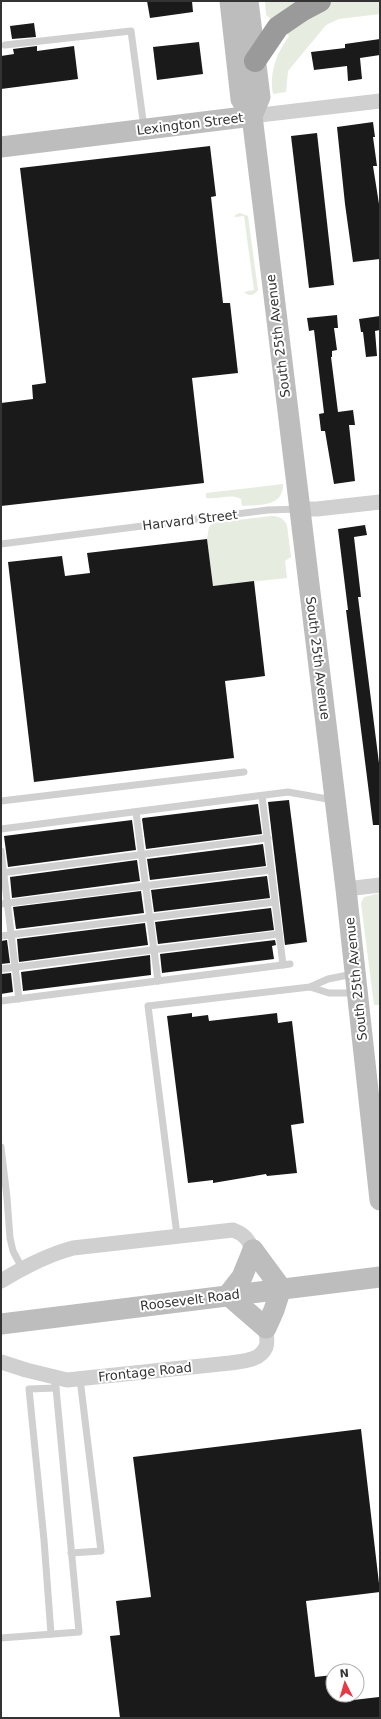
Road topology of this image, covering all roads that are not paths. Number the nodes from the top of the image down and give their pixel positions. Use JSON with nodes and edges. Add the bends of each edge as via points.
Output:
{"nodes":[{"id":1,"x":230,"y":1,"type":"edge"},
{"id":2,"x":248,"y":1,"type":"edge"},
{"id":3,"x":320,"y":1,"type":"edge"},
{"id":4,"x":6,"y":45,"type":"dead end"},
{"id":5,"x":255,"y":61,"type":"junction"},
{"id":6,"x":380,"y":101,"type":"edge"},
{"id":7,"x":252,"y":116,"type":"junction"},
{"id":8,"x":144,"y":129,"type":"junction"},
{"id":9,"x":1,"y":147,"type":"edge"},
{"id":10,"x":380,"y":502,"type":"edge"},
{"id":11,"x":299,"y":509,"type":"junction"},
{"id":12,"x":1,"y":544,"type":"edge"},
{"id":13,"x":244,"y":772,"type":"dead end"},
{"id":14,"x":262,"y":796,"type":"junction"},
{"id":15,"x":335,"y":800,"type":"junction"},
{"id":16,"x":1,"y":801,"type":"edge"},
{"id":17,"x":136,"y":812,"type":"junction"},
{"id":18,"x":1,"y":829,"type":"edge"},
{"id":19,"x":268,"y":838,"type":"junction"},
{"id":20,"x":1,"y":851,"type":"edge"},
{"id":21,"x":142,"y":855,"type":"junction"},
{"id":22,"x":271,"y":870,"type":"junction"},
{"id":23,"x":2,"y":872,"type":"edge"},
{"id":24,"x":380,"y":885,"type":"edge"},
{"id":25,"x":146,"y":886,"type":"junction"},
{"id":26,"x":346,"y":889,"type":"junction"},
{"id":27,"x":275,"y":902,"type":"junction"},
{"id":28,"x":4,"y":903,"type":"edge"},
{"id":29,"x":150,"y":918,"type":"junction"},
{"id":30,"x":279,"y":934,"type":"junction"},
{"id":31,"x":11,"y":935,"type":"junction"},
{"id":32,"x":1,"y":936,"type":"edge"},
{"id":33,"x":154,"y":950,"type":"junction"},
{"id":34,"x":15,"y":967,"type":"junction"},
{"id":35,"x":1,"y":969,"type":"edge"},
{"id":36,"x":158,"y":981,"type":"junction"},
{"id":37,"x":357,"y":983,"type":"junction"},
{"id":38,"x":310,"y":987,"type":"junction"},
{"id":39,"x":19,"y":999,"type":"junction"},
{"id":40,"x":1,"y":1002,"type":"edge"},
{"id":41,"x":1,"y":1147,"type":"edge"},
{"id":42,"x":379,"y":1179,"type":"edge"},
{"id":43,"x":380,"y":1200,"type":"edge"},
{"id":44,"x":177,"y":1235,"type":"junction"},
{"id":45,"x":253,"y":1250,"type":"junction"},
{"id":46,"x":22,"y":1268,"type":"junction"},
{"id":47,"x":380,"y":1277,"type":"edge"},
{"id":48,"x":1,"y":1281,"type":"edge"},
{"id":49,"x":281,"y":1288,"type":"junction"},
{"id":50,"x":228,"y":1295,"type":"junction"},
{"id":51,"x":1,"y":1324,"type":"edge"},
{"id":52,"x":266,"y":1328,"type":"junction"},
{"id":53,"x":1,"y":1362,"type":"edge"},
{"id":54,"x":80,"y":1379,"type":"junction"},
{"id":55,"x":54,"y":1382,"type":"junction"},
{"id":56,"x":71,"y":1553,"type":"junction"},
{"id":57,"x":51,"y":1634,"type":"junction"},
{"id":58,"x":1,"y":1638,"type":"edge"}],
"edges":[{"from":1,"to":7,"type":"main road","name":"South 25th Avenue","via":[[241,99]]},
{"from":2,"to":5,"type":"main road","name":"South 25th Avenue"},
{"from":3,"to":5,"type":"highway","via":[[278,27]]},
{"from":4,"to":8,"type":"lane","via":[[131,31]]},
{"from":5,"to":7,"type":"main road","name":"South 25th Avenue","via":[[260,97]]},
{"from":6,"to":7,"type":"street","name":"Lexington Street"},
{"from":7,"to":8,"type":"main road","name":"Lexington Street"},
{"from":7,"to":11,"type":"main road","name":"South 25th Avenue"},
{"from":8,"to":9,"type":"main road","name":"Lexington Street"},
{"from":10,"to":11,"type":"street","name":"Harvard Street"},
{"from":11,"to":12,"type":"lane","name":"Harvard Street","via":[[268,510]]},
{"from":11,"to":15,"type":"main road","name":"South 25th Avenue"},
{"from":13,"to":16,"type":"lane"},
{"from":14,"to":15,"type":"lane","via":[[288,792]]},
{"from":14,"to":17,"type":"lane"},
{"from":14,"to":19,"type":"lane"},
{"from":15,"to":26,"type":"main road","name":"South 25th Avenue"},
{"from":17,"to":18,"type":"lane"},
{"from":17,"to":21,"type":"lane"},
{"from":19,"to":21,"type":"lane"},
{"from":19,"to":22,"type":"lane"},
{"from":20,"to":23,"type":"lane"},
{"from":21,"to":23,"type":"lane"},
{"from":21,"to":25,"type":"lane"},
{"from":22,"to":25,"type":"lane"},
{"from":22,"to":27,"type":"lane"},
{"from":23,"to":28,"type":"lane"},
{"from":24,"to":26,"type":"street"},
{"from":25,"to":28,"type":"lane"},
{"from":25,"to":29,"type":"lane"},
{"from":26,"to":37,"type":"main road","name":"South 25th Avenue"},
{"from":27,"to":29,"type":"lane"},
{"from":27,"to":30,"type":"lane"},
{"from":28,"to":31,"type":"lane"},
{"from":29,"to":31,"type":"lane"},
{"from":29,"to":33,"type":"lane"},
{"from":30,"to":33,"type":"lane"},
{"from":30,"to":36,"type":"lane","via":[[287,964]]},
{"from":31,"to":32,"type":"lane"},
{"from":31,"to":34,"type":"lane"},
{"from":33,"to":34,"type":"lane"},
{"from":33,"to":36,"type":"lane"},
{"from":34,"to":35,"type":"lane"},
{"from":34,"to":39,"type":"lane"},
{"from":36,"to":39,"type":"lane"},
{"from":37,"to":38,"type":"lane","via":[[328,978]]},
{"from":37,"to":38,"type":"lane","via":[[329,993]]},
{"from":37,"to":42,"type":"main road","name":"South 25th Avenue"},
{"from":38,"to":44,"type":"lane","via":[[148,1006]]},
{"from":39,"to":40,"type":"lane"},
{"from":41,"to":46,"type":"lane","via":[[11,1245]]},
{"from":42,"to":43,"type":"main road","name":"South 25th Avenue"},
{"from":44,"to":45,"type":"street","via":[[233,1230],[243,1234]]},
{"from":44,"to":46,"type":"street","via":[[73,1248],[52,1254]]},
{"from":45,"to":49,"type":"main road"},
{"from":45,"to":50,"type":"main road","via":[[242,1277]]},
{"from":46,"to":48,"type":"street"},
{"from":47,"to":49,"type":"main road","name":"Roosevelt Road"},
{"from":49,"to":50,"type":"main road","name":"Roosevelt Road"},
{"from":49,"to":52,"type":"main road"},
{"from":50,"to":51,"type":"main road","name":"Roosevelt Road"},
{"from":50,"to":52,"type":"main road"},
{"from":52,"to":54,"type":"street","name":"Frontage Road","via":[[266,1346],[260,1355],[250,1360]]},
{"from":53,"to":55,"type":"street","name":"Frontage Road"},
{"from":54,"to":55,"type":"street","name":"Frontage Road"},
{"from":54,"to":56,"type":"lane","via":[[100,1551]]},
{"from":55,"to":56,"type":"lane"},
{"from":55,"to":57,"type":"lane","via":[[30,1389]]},
{"from":56,"to":57,"type":"lane","via":[[79,1632]]},
{"from":57,"to":58,"type":"lane"}]}
